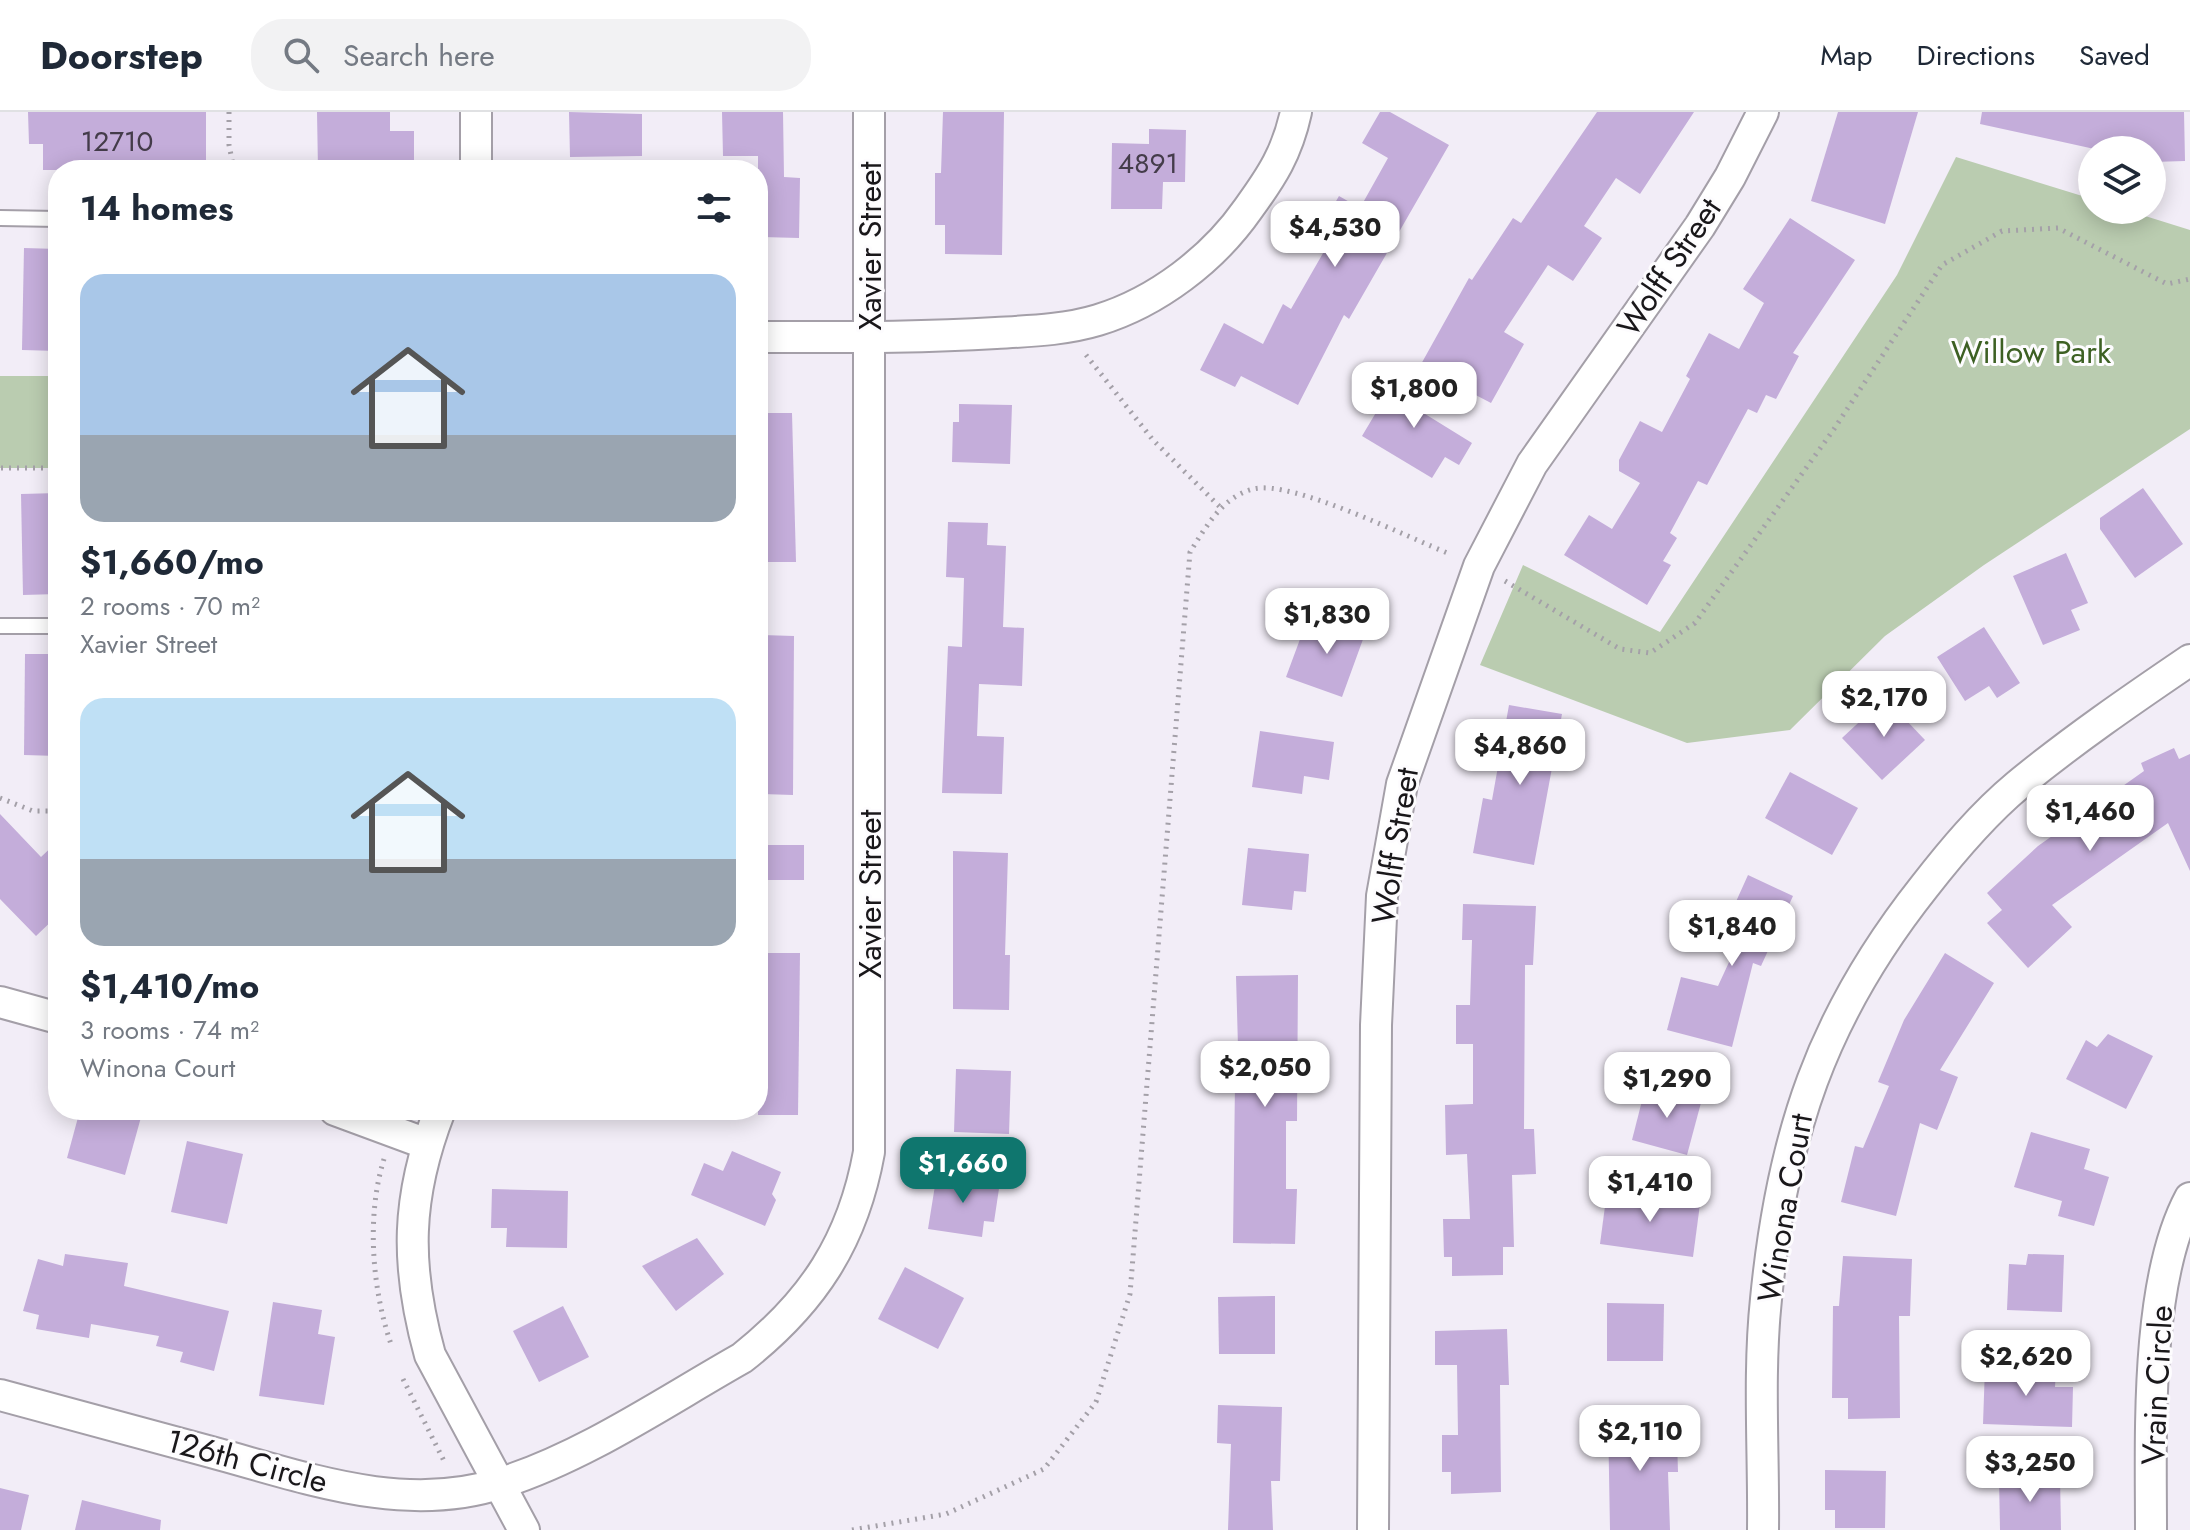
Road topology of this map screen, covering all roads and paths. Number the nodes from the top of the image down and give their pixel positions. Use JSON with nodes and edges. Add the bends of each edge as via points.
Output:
{"nodes":[{"id":1,"x":229,"y":112,"type":"edge"},
{"id":2,"x":476,"y":112,"type":"edge"},
{"id":3,"x":869,"y":112,"type":"edge"},
{"id":4,"x":1296,"y":112,"type":"edge"},
{"id":5,"x":1763,"y":112,"type":"edge"},
{"id":6,"x":232,"y":160,"type":"edge"},
{"id":7,"x":476,"y":160,"type":"edge"},
{"id":8,"x":0,"y":218,"type":"edge"},
{"id":9,"x":48,"y":219,"type":"edge"},
{"id":10,"x":1066,"y":328,"type":"junction"},
{"id":11,"x":768,"y":337,"type":"edge"},
{"id":12,"x":870,"y":337,"type":"junction"},
{"id":13,"x":1,"y":468,"type":"edge"},
{"id":14,"x":48,"y":468,"type":"edge"},
{"id":15,"x":1220,"y":507,"type":"dead end"},
{"id":16,"x":0,"y":626,"type":"edge"},
{"id":17,"x":48,"y":626,"type":"edge"},
{"id":18,"x":2190,"y":660,"type":"edge"},
{"id":19,"x":0,"y":798,"type":"edge"},
{"id":20,"x":48,"y":811,"type":"edge"},
{"id":21,"x":0,"y":1002,"type":"edge"},
{"id":22,"x":48,"y":1015,"type":"edge"},
{"id":23,"x":362,"y":1120,"type":"edge"},
{"id":24,"x":436,"y":1120,"type":"edge"},
{"id":25,"x":427,"y":1144,"type":"junction"},
{"id":26,"x":2190,"y":1198,"type":"edge"},
{"id":27,"x":0,"y":1395,"type":"edge"},
{"id":28,"x":498,"y":1485,"type":"junction"},
{"id":29,"x":524,"y":1530,"type":"edge"},
{"id":30,"x":1373,"y":1530,"type":"edge"},
{"id":31,"x":1763,"y":1530,"type":"edge"},
{"id":32,"x":2151,"y":1530,"type":"edge"}],
"edges":[{"from":1,"to":6,"type":"path"},
{"from":2,"to":7,"type":"street"},
{"from":3,"to":12,"type":"street","name":"Xavier Street"},
{"from":4,"to":10,"type":"street","via":[[1280,165],[1235,228],[1203,261],[1143,301]]},
{"from":5,"to":30,"type":"street","name":"Wolff Street","via":[[1700,226],[1532,464],[1479,566],[1406,771],[1382,896],[1376,1010]]},
{"from":8,"to":9,"type":"lane"},
{"from":10,"to":12,"type":"street"},
{"from":10,"to":15,"type":"path","via":[[1153,440]]},
{"from":11,"to":12,"type":"street"},
{"from":12,"to":28,"type":"street","name":"Xavier Street","via":[[869,1152],[862,1190],[818,1284],[770,1336],[742,1358],[551,1465]]},
{"from":13,"to":14,"type":"path"},
{"from":16,"to":17,"type":"lane"},
{"from":18,"to":31,"type":"street","name":"Winona Court","via":[[2016,787],[1956,846],[1891,929],[1835,1022],[1805,1094],[1776,1227],[1766,1302]]},
{"from":19,"to":20,"type":"path"},
{"from":21,"to":22,"type":"street"},
{"from":23,"to":25,"type":"street"},
{"from":24,"to":25,"type":"street"},
{"from":25,"to":28,"type":"street","via":[[411,1235],[422,1328],[430,1355]]},
{"from":26,"to":32,"type":"street","name":"Vrain Circle","via":[[2165,1268],[2151,1397]]},
{"from":27,"to":28,"type":"street","name":"126th Circle","via":[[375,1492],[425,1495]]},
{"from":28,"to":29,"type":"street"}]}
